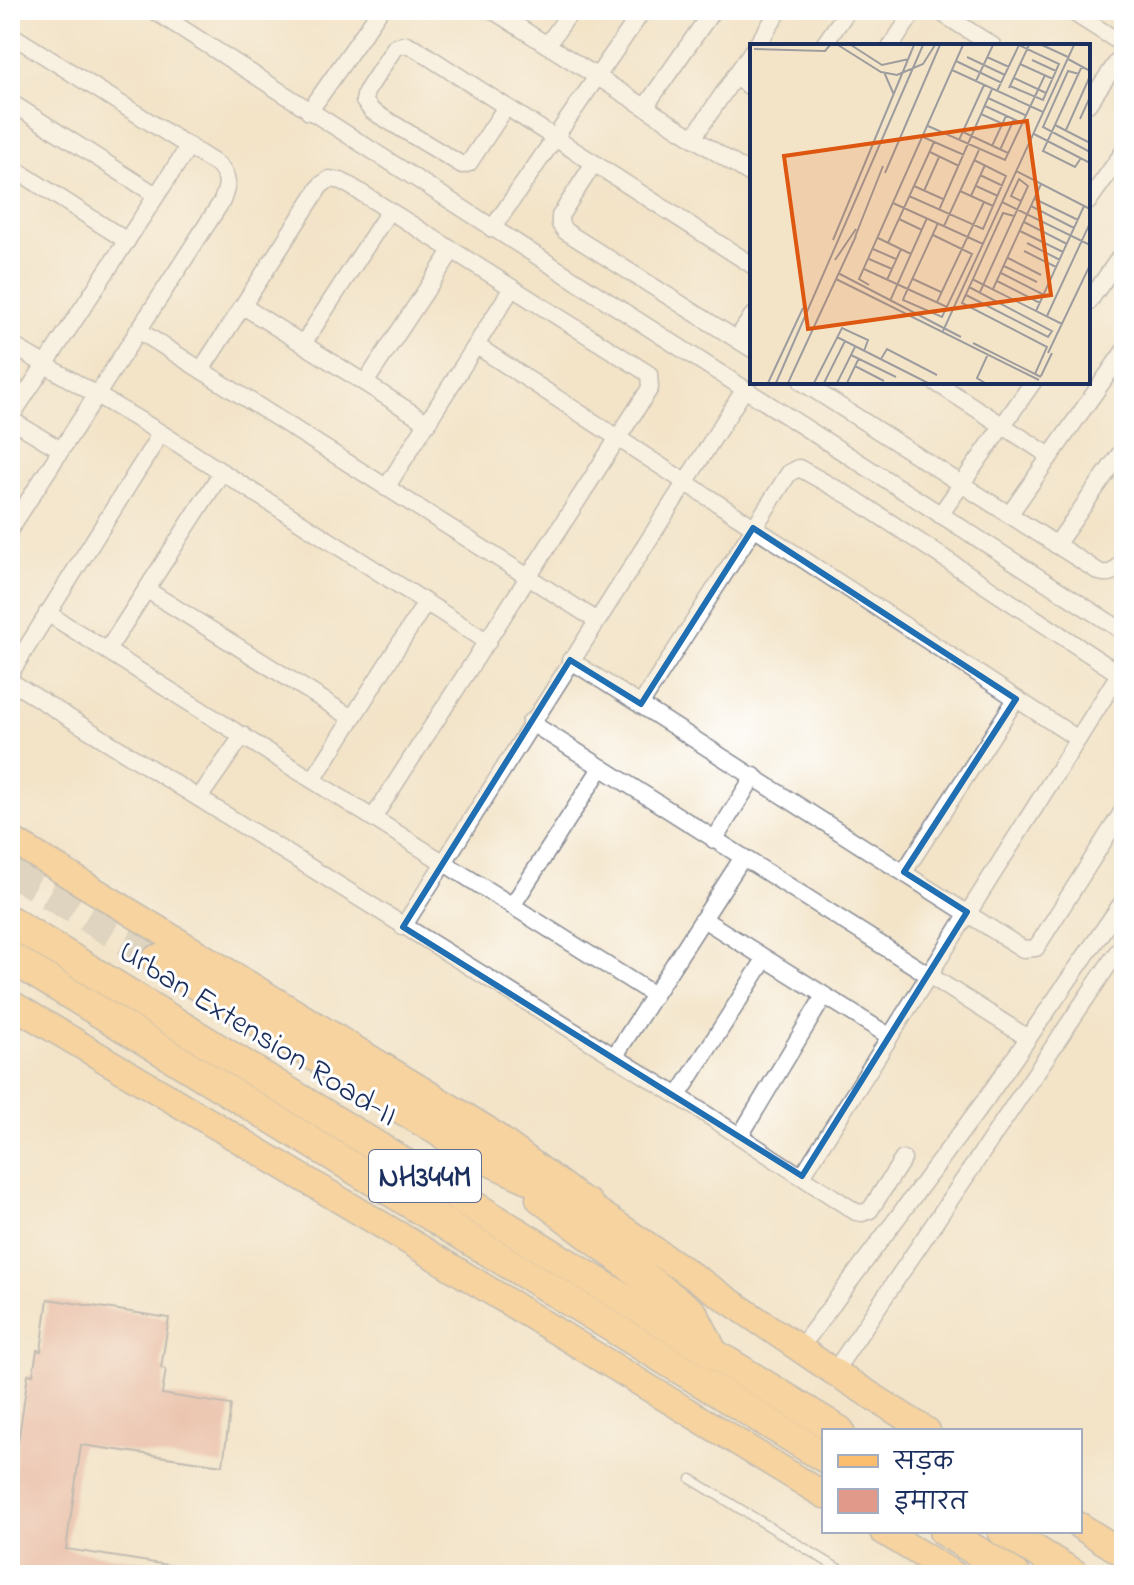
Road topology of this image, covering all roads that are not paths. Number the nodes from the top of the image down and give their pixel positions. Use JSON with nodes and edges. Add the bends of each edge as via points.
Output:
{"nodes":[{"id":1,"x":153,"y":10,"type":"edge"},
{"id":2,"x":380,"y":10,"type":"edge"},
{"id":3,"x":572,"y":10,"type":"edge"},
{"id":4,"x":643,"y":10,"type":"edge"},
{"id":5,"x":713,"y":10,"type":"edge"},
{"id":6,"x":780,"y":10,"type":"edge"},
{"id":7,"x":848,"y":10,"type":"edge"},
{"id":8,"x":915,"y":10,"type":"edge"},
{"id":9,"x":937,"y":10,"type":"edge"},
{"id":10,"x":1069,"y":10,"type":"edge"},
{"id":11,"x":500,"y":12,"type":"edge"},
{"id":12,"x":10,"y":34,"type":"edge"},
{"id":13,"x":757,"y":44,"type":"edge"},
{"id":14,"x":824,"y":44,"type":"edge"},
{"id":15,"x":892,"y":44,"type":"edge"},
{"id":16,"x":990,"y":44,"type":"edge"},
{"id":17,"x":547,"y":45,"type":"junction"},
{"id":18,"x":1124,"y":45,"type":"edge"},
{"id":19,"x":1124,"y":52,"type":"edge"},
{"id":20,"x":750,"y":54,"type":"edge"},
{"id":21,"x":597,"y":77,"type":"junction"},
{"id":22,"x":734,"y":77,"type":"junction"},
{"id":23,"x":750,"y":87,"type":"edge"},
{"id":24,"x":1090,"y":101,"type":"edge"},
{"id":25,"x":10,"y":102,"type":"edge"},
{"id":26,"x":506,"y":107,"type":"junction"},
{"id":27,"x":645,"y":107,"type":"junction"},
{"id":28,"x":309,"y":112,"type":"junction"},
{"id":29,"x":555,"y":138,"type":"junction"},
{"id":30,"x":693,"y":138,"type":"junction"},
{"id":31,"x":189,"y":146,"type":"junction"},
{"id":32,"x":1124,"y":151,"type":"edge"},
{"id":33,"x":594,"y":163,"type":"junction"},
{"id":34,"x":10,"y":166,"type":"edge"},
{"id":35,"x":750,"y":174,"type":"edge"},
{"id":36,"x":156,"y":195,"type":"junction"},
{"id":37,"x":1090,"y":199,"type":"edge"},
{"id":38,"x":389,"y":211,"type":"junction"},
{"id":39,"x":492,"y":229,"type":"junction"},
{"id":40,"x":127,"y":241,"type":"junction"},
{"id":41,"x":452,"y":251,"type":"junction"},
{"id":42,"x":1124,"y":251,"type":"edge"},
{"id":43,"x":750,"y":264,"type":"edge"},
{"id":44,"x":512,"y":288,"type":"junction"},
{"id":45,"x":1090,"y":300,"type":"edge"},
{"id":46,"x":243,"y":306,"type":"junction"},
{"id":47,"x":750,"y":319,"type":"edge"},
{"id":48,"x":138,"y":330,"type":"junction"},
{"id":49,"x":737,"y":339,"type":"junction"},
{"id":50,"x":10,"y":344,"type":"edge"},
{"id":51,"x":303,"y":344,"type":"junction"},
{"id":52,"x":477,"y":346,"type":"junction"},
{"id":53,"x":750,"y":348,"type":"edge"},
{"id":54,"x":1124,"y":351,"type":"edge"},
{"id":55,"x":46,"y":366,"type":"junction"},
{"id":56,"x":201,"y":370,"type":"junction"},
{"id":57,"x":365,"y":383,"type":"junction"},
{"id":58,"x":805,"y":384,"type":"edge"},
{"id":59,"x":938,"y":384,"type":"edge"},
{"id":60,"x":1032,"y":384,"type":"edge"},
{"id":61,"x":744,"y":390,"type":"junction"},
{"id":62,"x":96,"y":396,"type":"junction"},
{"id":63,"x":10,"y":418,"type":"edge"},
{"id":64,"x":428,"y":423,"type":"junction"},
{"id":65,"x":1003,"y":425,"type":"junction"},
{"id":66,"x":161,"y":433,"type":"junction"},
{"id":67,"x":618,"y":438,"type":"junction"},
{"id":68,"x":1124,"y":448,"type":"edge"},
{"id":69,"x":61,"y":450,"type":"junction"},
{"id":70,"x":1050,"y":456,"type":"junction"},
{"id":71,"x":222,"y":472,"type":"junction"},
{"id":72,"x":684,"y":482,"type":"junction"},
{"id":73,"x":961,"y":485,"type":"junction"},
{"id":74,"x":386,"y":488,"type":"junction"},
{"id":75,"x":940,"y":515,"type":"junction"},
{"id":76,"x":1009,"y":515,"type":"junction"},
{"id":77,"x":753,"y":528,"type":"junction"},
{"id":78,"x":10,"y":529,"type":"edge"},
{"id":79,"x":1056,"y":545,"type":"junction"},
{"id":80,"x":1124,"y":560,"type":"edge"},
{"id":81,"x":529,"y":578,"type":"junction"},
{"id":82,"x":147,"y":590,"type":"junction"},
{"id":83,"x":425,"y":604,"type":"junction"},
{"id":84,"x":47,"y":613,"type":"junction"},
{"id":85,"x":596,"y":620,"type":"junction"},
{"id":86,"x":1124,"y":632,"type":"edge"},
{"id":87,"x":488,"y":642,"type":"junction"},
{"id":88,"x":108,"y":649,"type":"junction"},
{"id":89,"x":570,"y":660,"type":"junction"},
{"id":90,"x":10,"y":674,"type":"edge"},
{"id":91,"x":1122,"y":676,"type":"edge"},
{"id":92,"x":10,"y":681,"type":"edge"},
{"id":93,"x":1016,"y":699,"type":"junction"},
{"id":94,"x":641,"y":704,"type":"junction"},
{"id":95,"x":352,"y":718,"type":"junction"},
{"id":96,"x":530,"y":722,"type":"junction"},
{"id":97,"x":243,"y":735,"type":"junction"},
{"id":98,"x":1078,"y":739,"type":"junction"},
{"id":99,"x":601,"y":768,"type":"junction"},
{"id":100,"x":754,"y":776,"type":"junction"},
{"id":101,"x":313,"y":780,"type":"junction"},
{"id":102,"x":199,"y":798,"type":"junction"},
{"id":103,"x":1124,"y":809,"type":"edge"},
{"id":104,"x":373,"y":818,"type":"junction"},
{"id":105,"x":10,"y":839,"type":"edge"},
{"id":106,"x":714,"y":840,"type":"junction"},
{"id":107,"x":743,"y":857,"type":"junction"},
{"id":108,"x":443,"y":862,"type":"junction"},
{"id":109,"x":904,"y":872,"type":"junction"},
{"id":110,"x":1124,"y":900,"type":"edge"},
{"id":111,"x":512,"y":906,"type":"junction"},
{"id":112,"x":967,"y":912,"type":"junction"},
{"id":113,"x":703,"y":919,"type":"junction"},
{"id":114,"x":10,"y":921,"type":"edge"},
{"id":115,"x":403,"y":927,"type":"junction"},
{"id":116,"x":1124,"y":942,"type":"edge"},
{"id":117,"x":10,"y":957,"type":"edge"},
{"id":118,"x":765,"y":959,"type":"junction"},
{"id":119,"x":157,"y":960,"type":"tunnel mouth"},
{"id":120,"x":927,"y":975,"type":"junction"},
{"id":121,"x":654,"y":995,"type":"junction"},
{"id":122,"x":824,"y":996,"type":"junction"},
{"id":123,"x":10,"y":1003,"type":"edge"},
{"id":124,"x":889,"y":1036,"type":"junction"},
{"id":125,"x":1028,"y":1038,"type":"junction"},
{"id":126,"x":614,"y":1057,"type":"junction"},
{"id":127,"x":678,"y":1096,"type":"junction"},
{"id":128,"x":740,"y":1136,"type":"junction"},
{"id":129,"x":480,"y":1156,"type":"junction"},
{"id":130,"x":903,"y":1159,"type":"dead end"},
{"id":131,"x":802,"y":1176,"type":"junction"},
{"id":132,"x":588,"y":1205,"type":"junction"},
{"id":133,"x":800,"y":1348,"type":"junction"},
{"id":134,"x":714,"y":1354,"type":"junction"},
{"id":135,"x":834,"y":1372,"type":"junction"},
{"id":136,"x":836,"y":1429,"type":"edge"},
{"id":137,"x":924,"y":1429,"type":"edge"},
{"id":138,"x":822,"y":1456,"type":"edge"},
{"id":139,"x":691,"y":1479,"type":"dead end"},
{"id":140,"x":822,"y":1494,"type":"edge"},
{"id":141,"x":1082,"y":1527,"type":"edge"},
{"id":142,"x":886,"y":1533,"type":"edge"},
{"id":143,"x":947,"y":1533,"type":"edge"},
{"id":144,"x":1006,"y":1533,"type":"edge"},
{"id":145,"x":1124,"y":1554,"type":"edge"},
{"id":146,"x":849,"y":1575,"type":"edge"},
{"id":147,"x":955,"y":1575,"type":"edge"},
{"id":148,"x":1015,"y":1575,"type":"edge"},
{"id":149,"x":1075,"y":1575,"type":"edge"}],
"edges":[{"from":1,"to":28,"type":"street"},
{"from":2,"to":28,"type":"street"},
{"from":3,"to":17,"type":"street"},
{"from":4,"to":21,"type":"street"},
{"from":5,"to":27,"type":"street"},
{"from":6,"to":13,"type":"street"},
{"from":7,"to":14,"type":"street"},
{"from":8,"to":15,"type":"street"},
{"from":9,"to":16,"type":"street"},
{"from":10,"to":18,"type":"street"},
{"from":11,"to":17,"type":"street"},
{"from":12,"to":31,"type":"street"},
{"from":17,"to":21,"type":"street"},
{"from":19,"to":24,"type":"street"},
{"from":20,"to":22,"type":"street"},
{"from":21,"to":27,"type":"street"},
{"from":21,"to":29,"type":"street"},
{"from":22,"to":23,"type":"street"},
{"from":22,"to":30,"type":"street"},
{"from":25,"to":36,"type":"street"},
{"from":26,"to":26,"type":"street","via":[[469,163],[462,165],[364,101],[395,47],[406,44]]},
{"from":26,"to":29,"type":"street"},
{"from":27,"to":30,"type":"street"},
{"from":28,"to":39,"type":"street"},
{"from":29,"to":33,"type":"street"},
{"from":29,"to":39,"type":"street"},
{"from":30,"to":35,"type":"street"},
{"from":31,"to":36,"type":"street"},
{"from":31,"to":48,"type":"street","via":[[218,165],[228,184]]},
{"from":32,"to":37,"type":"street"},
{"from":33,"to":43,"type":"street"},
{"from":33,"to":49,"type":"street","via":[[560,216],[565,231]]},
{"from":34,"to":40,"type":"street"},
{"from":36,"to":40,"type":"street"},
{"from":38,"to":41,"type":"street"},
{"from":38,"to":46,"type":"street","via":[[330,179],[321,185]]},
{"from":38,"to":51,"type":"street"},
{"from":39,"to":61,"type":"street"},
{"from":40,"to":55,"type":"street"},
{"from":41,"to":44,"type":"street"},
{"from":41,"to":57,"type":"street"},
{"from":42,"to":45,"type":"street"},
{"from":44,"to":52,"type":"street"},
{"from":44,"to":67,"type":"street","via":[[649,374],[650,388]]},
{"from":46,"to":51,"type":"street"},
{"from":46,"to":56,"type":"street"},
{"from":47,"to":49,"type":"street"},
{"from":48,"to":56,"type":"street"},
{"from":48,"to":62,"type":"street"},
{"from":49,"to":53,"type":"street"},
{"from":50,"to":55,"type":"street"},
{"from":51,"to":57,"type":"street"},
{"from":52,"to":64,"type":"street"},
{"from":52,"to":67,"type":"street"},
{"from":54,"to":70,"type":"street"},
{"from":55,"to":62,"type":"street"},
{"from":55,"to":63,"type":"street"},
{"from":56,"to":74,"type":"street"},
{"from":57,"to":64,"type":"street"},
{"from":58,"to":73,"type":"street"},
{"from":59,"to":65,"type":"street"},
{"from":60,"to":65,"type":"street"},
{"from":61,"to":72,"type":"street"},
{"from":61,"to":75,"type":"street"},
{"from":62,"to":66,"type":"street"},
{"from":62,"to":69,"type":"street"},
{"from":63,"to":69,"type":"street"},
{"from":64,"to":74,"type":"street"},
{"from":65,"to":70,"type":"street"},
{"from":65,"to":73,"type":"street"},
{"from":66,"to":71,"type":"street"},
{"from":66,"to":84,"type":"street"},
{"from":67,"to":72,"type":"street"},
{"from":67,"to":81,"type":"street"},
{"from":68,"to":79,"type":"street"},
{"from":69,"to":78,"type":"street"},
{"from":70,"to":76,"type":"street"},
{"from":71,"to":82,"type":"street"},
{"from":71,"to":83,"type":"street"},
{"from":72,"to":77,"type":"street"},
{"from":72,"to":85,"type":"street"},
{"from":73,"to":75,"type":"street"},
{"from":73,"to":76,"type":"street"},
{"from":74,"to":81,"type":"street"},
{"from":75,"to":86,"type":"street"},
{"from":76,"to":79,"type":"street"},
{"from":77,"to":91,"type":"street","via":[[789,473],[799,468],[853,498]]},
{"from":77,"to":93,"type":"street"},
{"from":77,"to":94,"type":"street"},
{"from":79,"to":80,"type":"street","via":[[1106,574]]},
{"from":81,"to":85,"type":"street"},
{"from":81,"to":87,"type":"street"},
{"from":82,"to":88,"type":"street"},
{"from":82,"to":95,"type":"street"},
{"from":83,"to":87,"type":"street"},
{"from":83,"to":95,"type":"street"},
{"from":84,"to":88,"type":"street"},
{"from":84,"to":90,"type":"street"},
{"from":85,"to":89,"type":"street"},
{"from":87,"to":104,"type":"street"},
{"from":88,"to":97,"type":"street"},
{"from":89,"to":94,"type":"street"},
{"from":89,"to":96,"type":"street"},
{"from":91,"to":98,"type":"street"},
{"from":92,"to":102,"type":"street"},
{"from":93,"to":98,"type":"street"},
{"from":93,"to":109,"type":"street"},
{"from":94,"to":100,"type":"street"},
{"from":95,"to":101,"type":"street"},
{"from":96,"to":99,"type":"street"},
{"from":96,"to":108,"type":"street"},
{"from":97,"to":101,"type":"street"},
{"from":97,"to":102,"type":"street"},
{"from":98,"to":112,"type":"street"},
{"from":99,"to":106,"type":"street"},
{"from":99,"to":111,"type":"street"},
{"from":100,"to":106,"type":"street"},
{"from":100,"to":109,"type":"street"},
{"from":101,"to":104,"type":"street"},
{"from":102,"to":115,"type":"street"},
{"from":103,"to":112,"type":"street","via":[[1036,948],[1017,947]]},
{"from":104,"to":108,"type":"street"},
{"from":105,"to":132,"type":"main road","via":[[486,1129]]},
{"from":106,"to":107,"type":"street"},
{"from":107,"to":113,"type":"street"},
{"from":107,"to":120,"type":"street"},
{"from":108,"to":111,"type":"street"},
{"from":108,"to":115,"type":"street"},
{"from":109,"to":112,"type":"street"},
{"from":110,"to":125,"type":"street"},
{"from":111,"to":121,"type":"street"},
{"from":112,"to":120,"type":"street"},
{"from":113,"to":118,"type":"street"},
{"from":113,"to":121,"type":"street"},
{"from":114,"to":134,"type":"highway","name":"Urban Extension Road-II","number":"NH344M"},
{"from":115,"to":126,"type":"street"},
{"from":116,"to":135,"type":"street"},
{"from":117,"to":138,"type":"highway","name":"Urban Extension Road-II","number":"NH344M"},
{"from":118,"to":122,"type":"street"},
{"from":118,"to":127,"type":"street"},
{"from":119,"to":129,"type":"highway"},
{"from":120,"to":124,"type":"street"},
{"from":120,"to":125,"type":"street"},
{"from":121,"to":126,"type":"street"},
{"from":122,"to":124,"type":"street"},
{"from":122,"to":128,"type":"street"},
{"from":123,"to":140,"type":"main road"},
{"from":124,"to":131,"type":"street"},
{"from":125,"to":133,"type":"street"},
{"from":126,"to":127,"type":"street"},
{"from":127,"to":128,"type":"street"},
{"from":128,"to":131,"type":"street"},
{"from":129,"to":132,"type":"highway"},
{"from":129,"to":134,"type":"highway","via":[[693,1314]]},
{"from":130,"to":131,"type":"street","via":[[870,1210],[862,1213]]},
{"from":132,"to":133,"type":"main road"},
{"from":133,"to":135,"type":"main road"},
{"from":134,"to":136,"type":"highway","name":"Urban Extension Road-II","number":"NH344M"},
{"from":135,"to":137,"type":"main road"},
{"from":139,"to":146,"type":"lane"},
{"from":141,"to":145,"type":"main road"},
{"from":142,"to":147,"type":"main road"},
{"from":143,"to":148,"type":"highway"},
{"from":144,"to":149,"type":"highway"}]}
